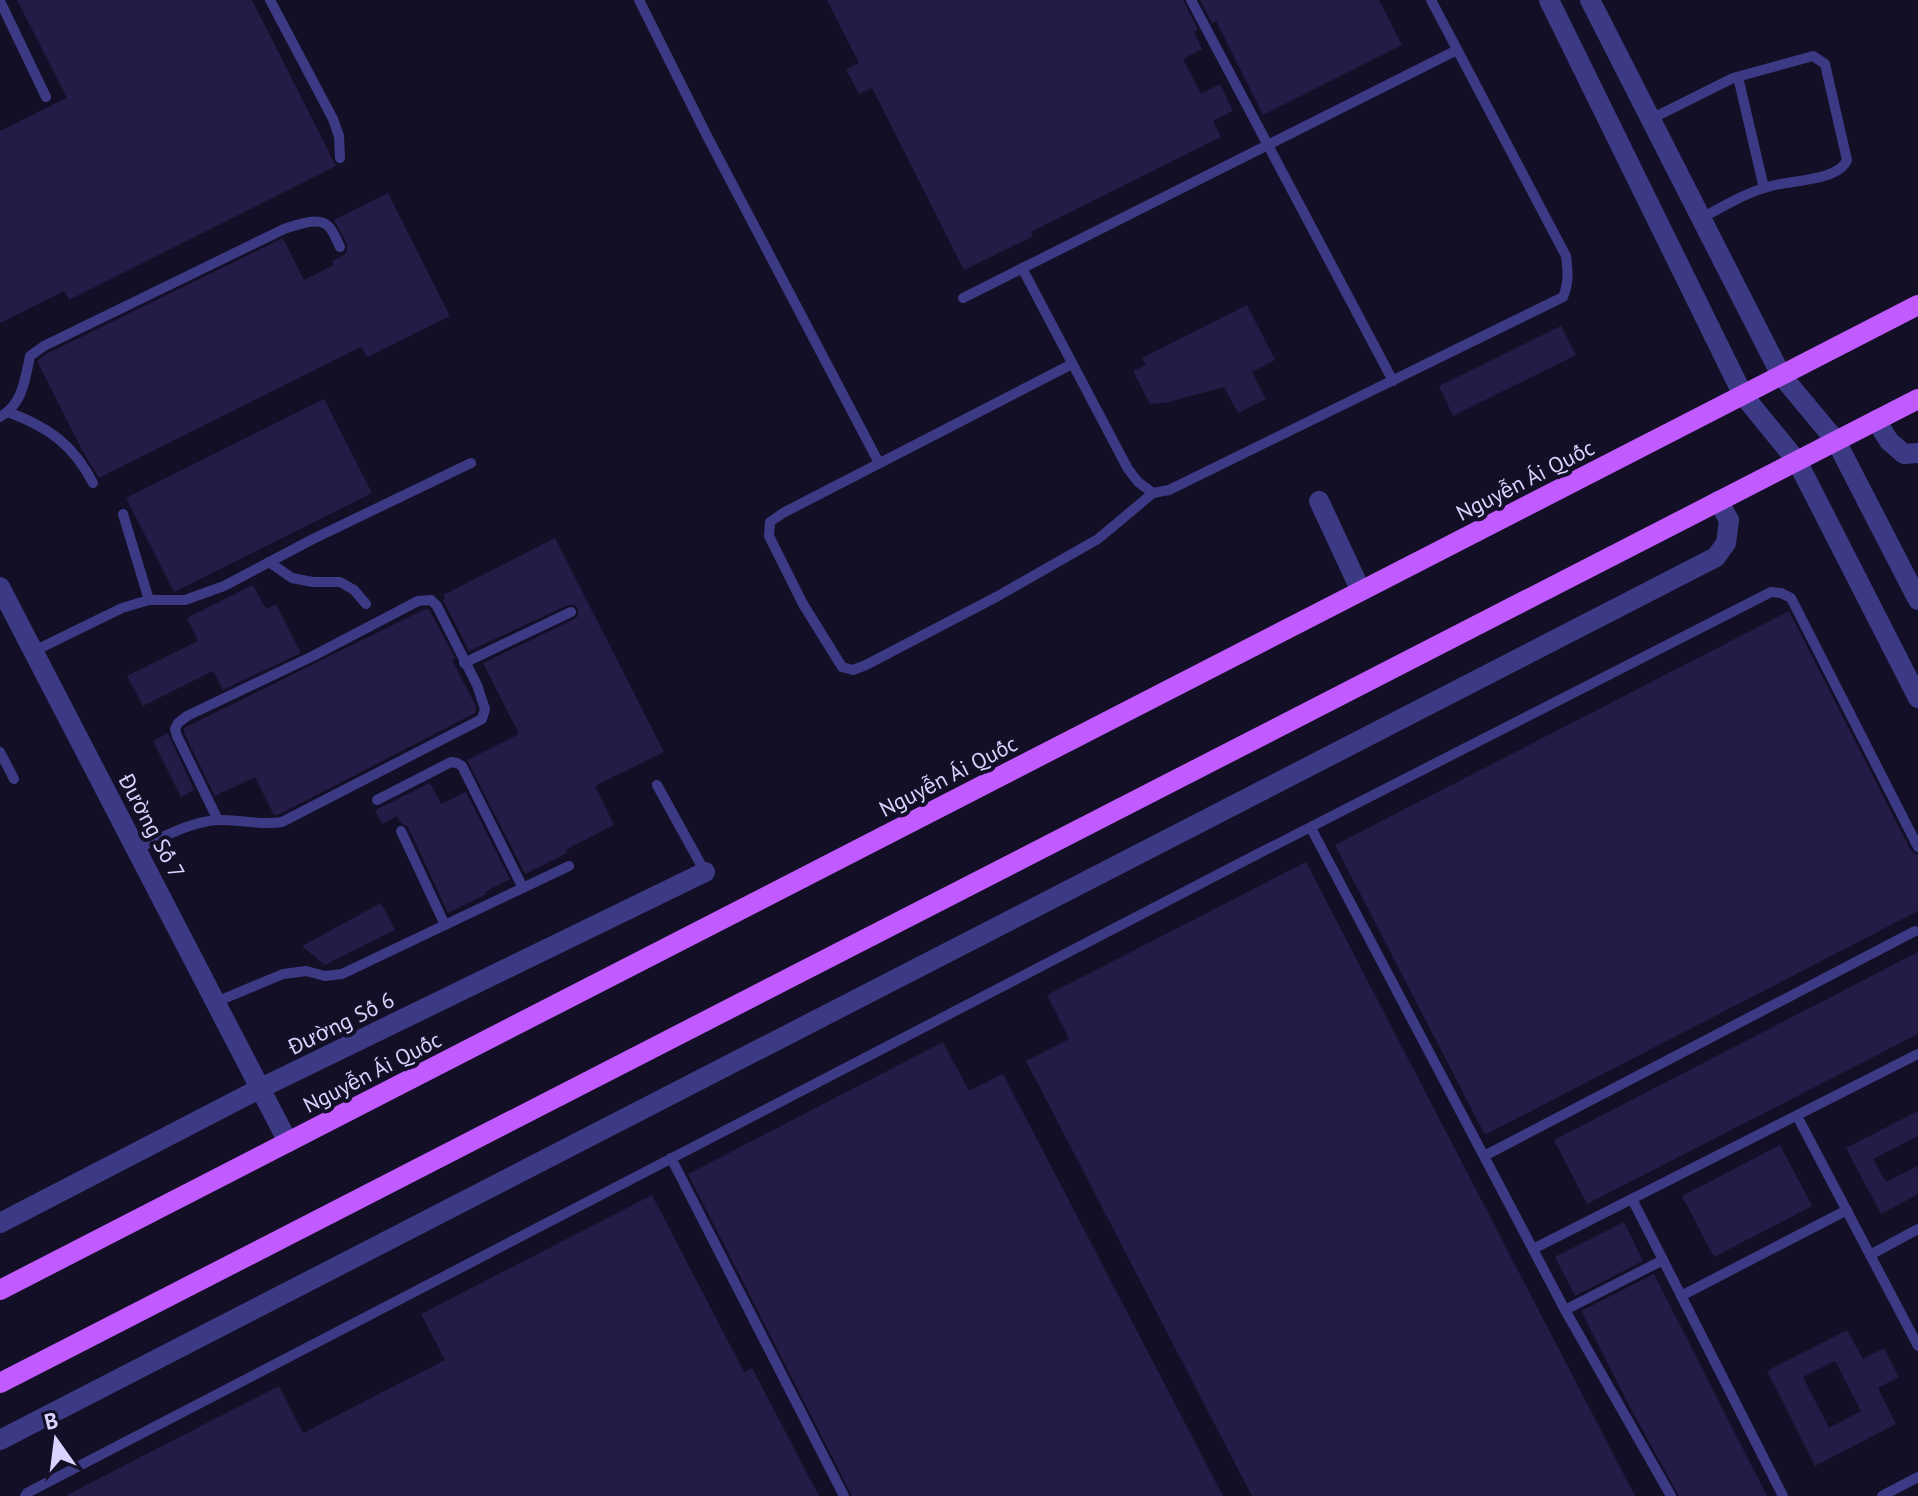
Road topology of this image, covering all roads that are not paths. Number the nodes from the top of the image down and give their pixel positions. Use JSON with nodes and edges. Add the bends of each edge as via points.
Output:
{"nodes":[{"id":1,"x":270,"y":0,"type":"edge"},
{"id":2,"x":639,"y":0,"type":"edge"},
{"id":3,"x":1191,"y":0,"type":"edge"},
{"id":4,"x":1431,"y":0,"type":"edge"},
{"id":5,"x":1549,"y":0,"type":"edge"},
{"id":6,"x":1590,"y":0,"type":"edge"},
{"id":7,"x":0,"y":1,"type":"edge"},
{"id":8,"x":1457,"y":50,"type":"junction"},
{"id":9,"x":1738,"y":77,"type":"junction"},
{"id":10,"x":46,"y":97,"type":"dead end"},
{"id":11,"x":1651,"y":119,"type":"junction"},
{"id":12,"x":1268,"y":145,"type":"junction"},
{"id":13,"x":340,"y":158,"type":"dead end"},
{"id":14,"x":1764,"y":188,"type":"junction"},
{"id":15,"x":1702,"y":218,"type":"junction"},
{"id":16,"x":340,"y":247,"type":"dead end"},
{"id":17,"x":1022,"y":268,"type":"junction"},
{"id":18,"x":963,"y":298,"type":"dead end"},
{"id":19,"x":1918,"y":305,"type":"edge"},
{"id":20,"x":1072,"y":364,"type":"junction"},
{"id":21,"x":1781,"y":375,"type":"junction"},
{"id":22,"x":1393,"y":381,"type":"junction"},
{"id":23,"x":1743,"y":395,"type":"junction"},
{"id":24,"x":1918,"y":399,"type":"edge"},
{"id":25,"x":4,"y":414,"type":"edge"},
{"id":26,"x":1876,"y":420,"type":"junction"},
{"id":27,"x":1836,"y":441,"type":"junction"},
{"id":28,"x":1918,"y":453,"type":"edge"},
{"id":29,"x":1797,"y":461,"type":"junction"},
{"id":30,"x":471,"y":463,"type":"dead end"},
{"id":31,"x":879,"y":463,"type":"junction"},
{"id":32,"x":93,"y":483,"type":"dead end"},
{"id":33,"x":1153,"y":493,"type":"junction"},
{"id":34,"x":1319,"y":501,"type":"dead end"},
{"id":35,"x":1718,"y":501,"type":"junction"},
{"id":36,"x":123,"y":514,"type":"dead end"},
{"id":37,"x":269,"y":562,"type":"junction"},
{"id":38,"x":0,"y":587,"type":"edge"},
{"id":39,"x":1361,"y":591,"type":"junction"},
{"id":40,"x":149,"y":600,"type":"junction"},
{"id":41,"x":1918,"y":600,"type":"edge"},
{"id":42,"x":366,"y":604,"type":"dead end"},
{"id":43,"x":571,"y":612,"type":"dead end"},
{"id":44,"x":34,"y":651,"type":"junction"},
{"id":45,"x":464,"y":663,"type":"junction"},
{"id":46,"x":1918,"y":698,"type":"edge"},
{"id":47,"x":0,"y":752,"type":"edge"},
{"id":48,"x":14,"y":779,"type":"dead end"},
{"id":49,"x":657,"y":785,"type":"dead end"},
{"id":50,"x":377,"y":800,"type":"dead end"},
{"id":51,"x":218,"y":820,"type":"junction"},
{"id":52,"x":1311,"y":828,"type":"junction"},
{"id":53,"x":401,"y":831,"type":"dead end"},
{"id":54,"x":1918,"y":847,"type":"edge"},
{"id":55,"x":136,"y":849,"type":"junction"},
{"id":56,"x":569,"y":866,"type":"dead end"},
{"id":57,"x":705,"y":872,"type":"joint"},
{"id":58,"x":523,"y":888,"type":"junction"},
{"id":59,"x":445,"y":925,"type":"junction"},
{"id":60,"x":1915,"y":931,"type":"dead end"},
{"id":61,"x":216,"y":1002,"type":"junction"},
{"id":62,"x":1918,"y":1054,"type":"edge"},
{"id":63,"x":261,"y":1088,"type":"junction"},
{"id":64,"x":1797,"y":1116,"type":"junction"},
{"id":65,"x":288,"y":1142,"type":"junction"},
{"id":66,"x":1484,"y":1156,"type":"junction"},
{"id":67,"x":671,"y":1158,"type":"junction"},
{"id":68,"x":1632,"y":1199,"type":"junction"},
{"id":69,"x":1847,"y":1210,"type":"junction"},
{"id":70,"x":0,"y":1223,"type":"edge"},
{"id":71,"x":1918,"y":1229,"type":"edge"},
{"id":72,"x":1533,"y":1249,"type":"junction"},
{"id":73,"x":1870,"y":1255,"type":"junction"},
{"id":74,"x":1663,"y":1260,"type":"junction"},
{"id":75,"x":0,"y":1290,"type":"edge"},
{"id":76,"x":1681,"y":1296,"type":"junction"},
{"id":77,"x":1565,"y":1310,"type":"junction"},
{"id":78,"x":1918,"y":1346,"type":"edge"},
{"id":79,"x":0,"y":1383,"type":"edge"},
{"id":80,"x":0,"y":1440,"type":"edge"},
{"id":81,"x":1918,"y":1477,"type":"edge"},
{"id":82,"x":25,"y":1496,"type":"edge"},
{"id":83,"x":844,"y":1496,"type":"edge"},
{"id":84,"x":1671,"y":1496,"type":"edge"},
{"id":85,"x":1783,"y":1496,"type":"edge"},
{"id":86,"x":1882,"y":1496,"type":"edge"}],
"edges":[{"from":1,"to":13,"type":"lane","via":[[333,119]]},
{"from":2,"to":31,"type":"lane"},
{"from":3,"to":12,"type":"lane"},
{"from":4,"to":8,"type":"lane"},
{"from":5,"to":23,"type":"street"},
{"from":6,"to":11,"type":"street"},
{"from":7,"to":10,"type":"lane"},
{"from":8,"to":12,"type":"lane"},
{"from":8,"to":22,"type":"lane","via":[[1566,256],[1567,287],[1563,297]]},
{"from":9,"to":11,"type":"lane"},
{"from":9,"to":14,"type":"lane"},
{"from":9,"to":14,"type":"lane","via":[[1813,56],[1825,64],[1847,160],[1840,170],[1824,176]]},
{"from":11,"to":15,"type":"street"},
{"from":12,"to":17,"type":"lane"},
{"from":12,"to":22,"type":"lane"},
{"from":14,"to":15,"type":"lane"},
{"from":15,"to":21,"type":"street"},
{"from":16,"to":25,"type":"lane","via":[[325,223],[284,229],[44,346],[30,356],[24,388]]},
{"from":17,"to":18,"type":"lane"},
{"from":17,"to":20,"type":"lane"},
{"from":19,"to":21,"type":"main road","name":"Nguyễn Ái Quốc"},
{"from":20,"to":31,"type":"lane"},
{"from":20,"to":33,"type":"lane","via":[[1128,469]]},
{"from":21,"to":23,"type":"main road","name":"Nguyễn Ái Quốc"},
{"from":21,"to":27,"type":"street"},
{"from":22,"to":33,"type":"lane","via":[[1169,490]]},
{"from":23,"to":29,"type":"street"},
{"from":23,"to":39,"type":"main road","name":"Nguyễn Ái Quốc"},
{"from":24,"to":26,"type":"main road"},
{"from":25,"to":32,"type":"lane","via":[[35,422],[56,435],[75,453]]},
{"from":26,"to":27,"type":"main road"},
{"from":26,"to":28,"type":"street","via":[[1904,454]]},
{"from":27,"to":29,"type":"main road"},
{"from":27,"to":41,"type":"street"},
{"from":29,"to":35,"type":"main road"},
{"from":29,"to":46,"type":"street"},
{"from":30,"to":37,"type":"lane"},
{"from":31,"to":33,"type":"lane","via":[[770,522],[769,536],[803,604],[842,667],[853,670],[1098,539]]},
{"from":34,"to":39,"type":"street"},
{"from":35,"to":79,"type":"main road"},
{"from":35,"to":80,"type":"street","via":[[1729,520],[1726,543],[1716,557]]},
{"from":36,"to":40,"type":"lane"},
{"from":37,"to":40,"type":"lane","via":[[185,600]]},
{"from":37,"to":42,"type":"lane","via":[[292,578],[340,582]]},
{"from":38,"to":44,"type":"street","name":"Đường Số 7"},
{"from":39,"to":65,"type":"main road","name":"Nguyễn Ái Quốc"},
{"from":40,"to":44,"type":"lane"},
{"from":43,"to":45,"type":"lane"},
{"from":44,"to":55,"type":"street","name":"Đường Số 7"},
{"from":45,"to":51,"type":"lane","via":[[485,709],[477,723],[282,822]]},
{"from":45,"to":51,"type":"lane","via":[[437,606],[431,600],[418,601],[187,716],[175,729]]},
{"from":47,"to":48,"type":"lane"},
{"from":49,"to":57,"type":"lane"},
{"from":50,"to":58,"type":"lane","via":[[451,762],[462,766]]},
{"from":51,"to":55,"type":"lane"},
{"from":52,"to":54,"type":"lane","via":[[1771,592],[1791,598]]},
{"from":52,"to":66,"type":"lane"},
{"from":52,"to":67,"type":"lane"},
{"from":53,"to":59,"type":"lane"},
{"from":55,"to":61,"type":"street","name":"Đường Số 7"},
{"from":56,"to":58,"type":"lane"},
{"from":57,"to":63,"type":"street","name":"Đường Số 6"},
{"from":58,"to":59,"type":"lane"},
{"from":59,"to":61,"type":"lane","via":[[342,974],[283,974]]},
{"from":60,"to":66,"type":"lane"},
{"from":61,"to":63,"type":"street","name":"Đường Số 7"},
{"from":62,"to":64,"type":"lane"},
{"from":63,"to":65,"type":"street","name":"Đường Số 7"},
{"from":63,"to":70,"type":"street","name":"Đường Số 6"},
{"from":64,"to":68,"type":"lane"},
{"from":64,"to":69,"type":"lane"},
{"from":65,"to":75,"type":"main road","name":"Nguyễn Ái Quốc"},
{"from":66,"to":72,"type":"lane"},
{"from":67,"to":82,"type":"lane"},
{"from":67,"to":83,"type":"lane"},
{"from":68,"to":72,"type":"lane"},
{"from":68,"to":74,"type":"lane"},
{"from":69,"to":73,"type":"lane"},
{"from":69,"to":76,"type":"lane"},
{"from":71,"to":73,"type":"lane"},
{"from":72,"to":77,"type":"lane"},
{"from":73,"to":78,"type":"lane"},
{"from":74,"to":76,"type":"lane"},
{"from":74,"to":77,"type":"lane"},
{"from":76,"to":85,"type":"lane"},
{"from":77,"to":84,"type":"lane"},
{"from":81,"to":86,"type":"lane"}]}
